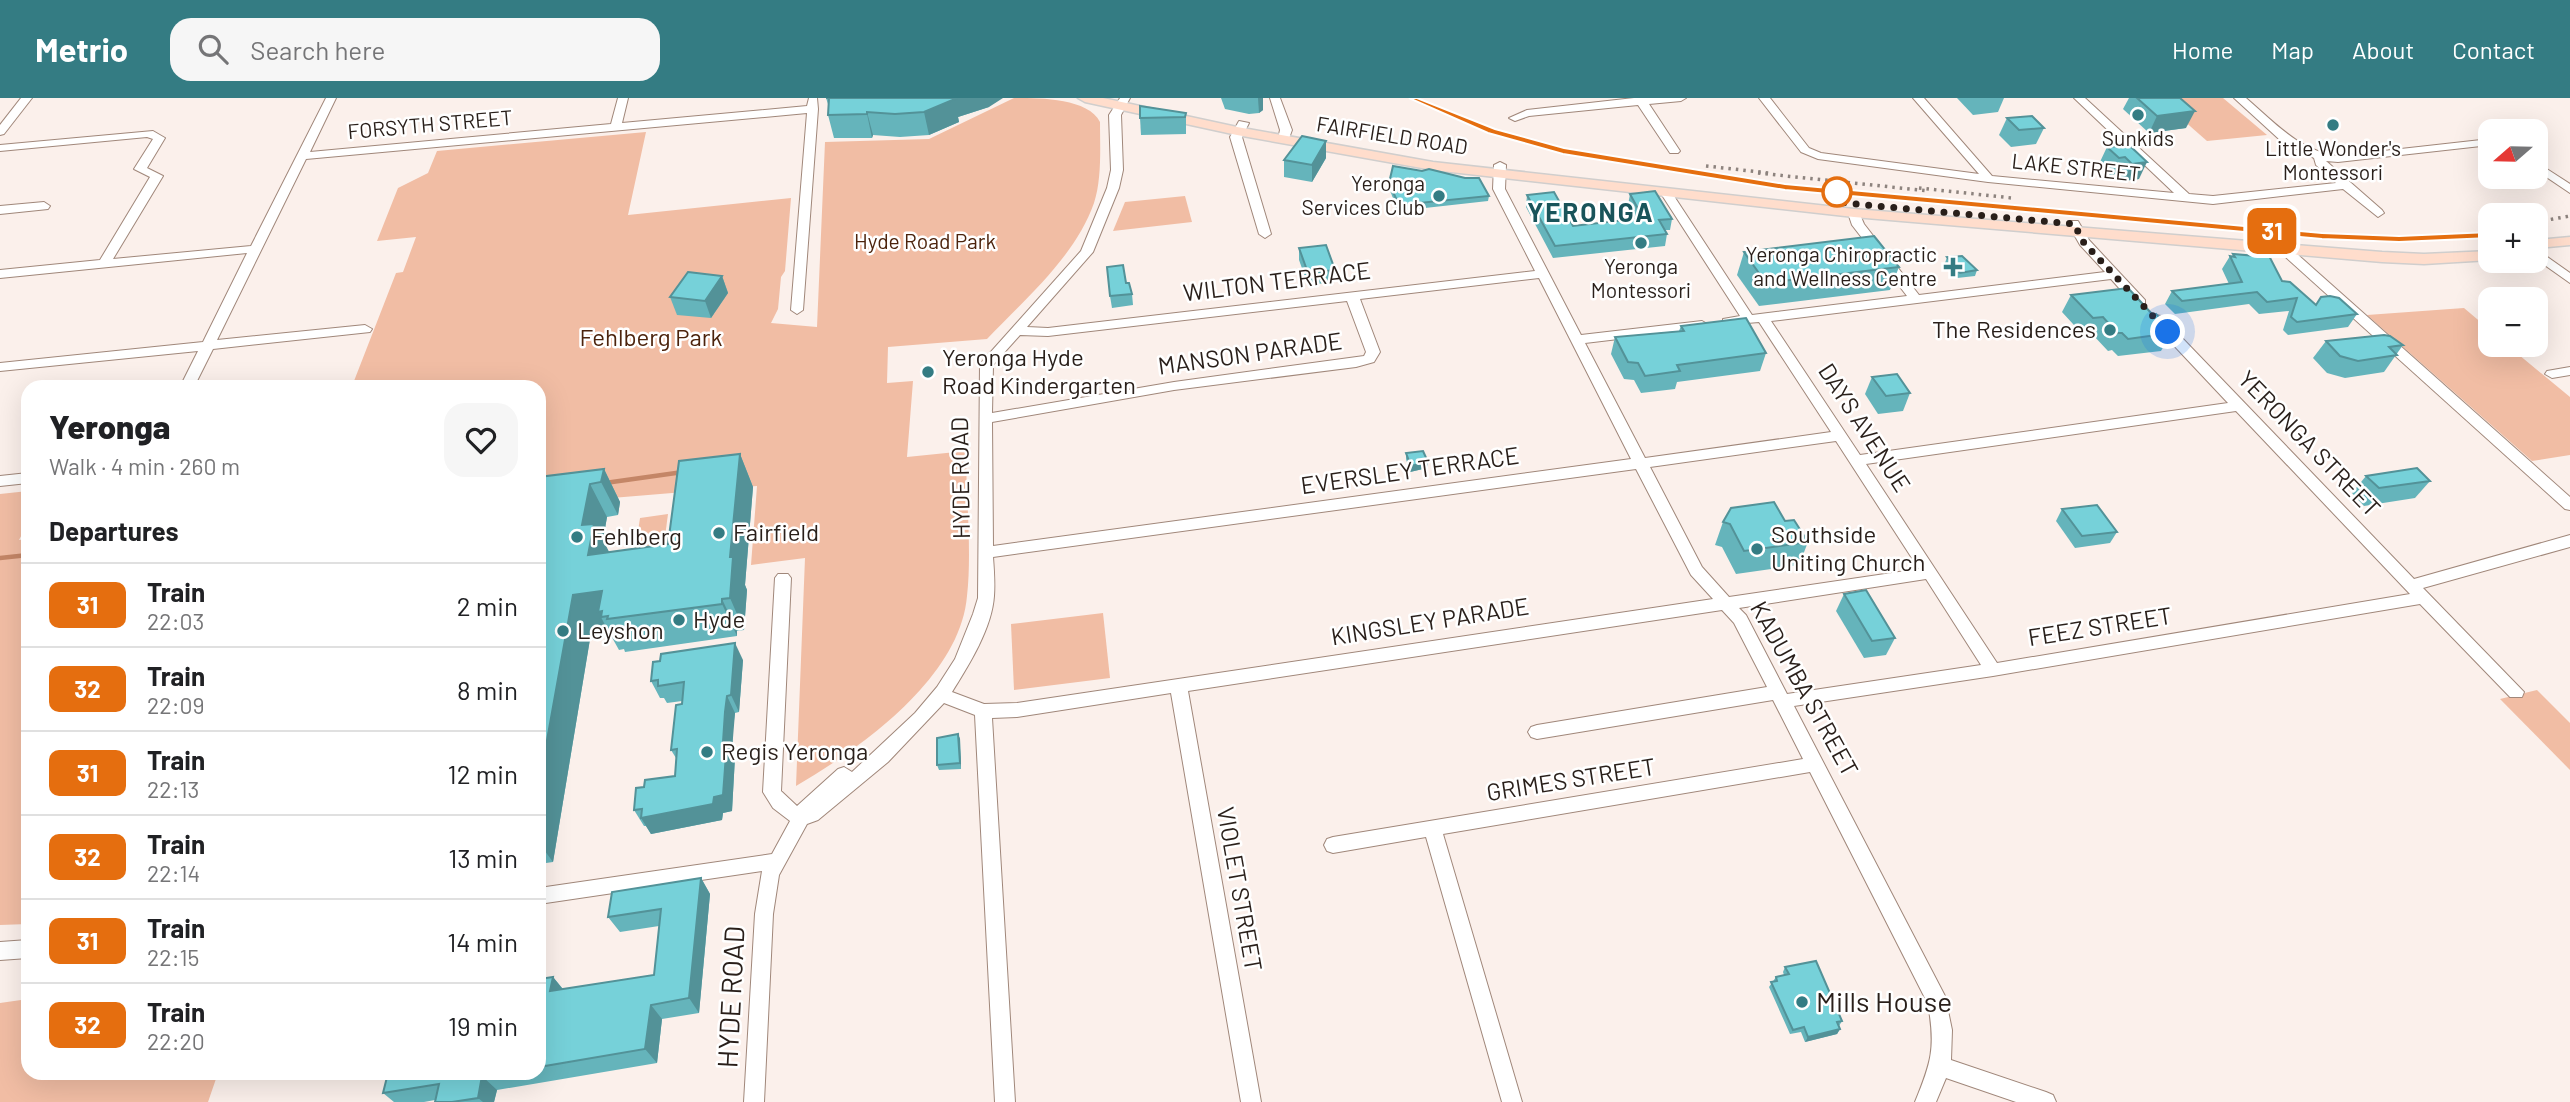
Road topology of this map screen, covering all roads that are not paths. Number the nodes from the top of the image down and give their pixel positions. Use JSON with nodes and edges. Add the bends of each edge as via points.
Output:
{"nodes":[{"id":1,"x":27,"y":98,"type":"edge"},
{"id":2,"x":331,"y":98,"type":"edge"},
{"id":3,"x":623,"y":98,"type":"edge"},
{"id":4,"x":1085,"y":98,"type":"edge"},
{"id":5,"x":1275,"y":98,"type":"edge"},
{"id":6,"x":1681,"y":98,"type":"edge"},
{"id":7,"x":1764,"y":98,"type":"edge"},
{"id":8,"x":1918,"y":98,"type":"edge"},
{"id":9,"x":2078,"y":98,"type":"edge"},
{"id":10,"x":2239,"y":98,"type":"edge"},
{"id":11,"x":1640,"y":100,"type":"edge"},
{"id":12,"x":1123,"y":101,"type":"edge"},
{"id":13,"x":813,"y":103,"type":"edge"},
{"id":14,"x":1515,"y":118,"type":"dead end"},
{"id":15,"x":616,"y":127,"type":"junction"},
{"id":16,"x":1240,"y":127,"type":"junction"},
{"id":17,"x":0,"y":131,"type":"edge"},
{"id":18,"x":1285,"y":134,"type":"junction"},
{"id":19,"x":2478,"y":143,"type":"edge"},
{"id":20,"x":0,"y":148,"type":"edge"},
{"id":21,"x":1674,"y":151,"type":"dead end"},
{"id":22,"x":302,"y":156,"type":"junction"},
{"id":23,"x":2320,"y":158,"type":"junction"},
{"id":24,"x":1499,"y":169,"type":"junction"},
{"id":25,"x":2548,"y":173,"type":"edge"},
{"id":26,"x":1988,"y":179,"type":"junction"},
{"id":27,"x":2346,"y":185,"type":"junction"},
{"id":28,"x":2570,"y":189,"type":"edge"},
{"id":29,"x":1666,"y":192,"type":"junction"},
{"id":30,"x":2186,"y":198,"type":"junction"},
{"id":31,"x":44,"y":206,"type":"dead end"},
{"id":32,"x":0,"y":210,"type":"edge"},
{"id":33,"x":2378,"y":212,"type":"dead end"},
{"id":34,"x":1854,"y":213,"type":"junction"},
{"id":35,"x":2076,"y":228,"type":"junction"},
{"id":36,"x":1265,"y":234,"type":"dead end"},
{"id":37,"x":2570,"y":241,"type":"edge"},
{"id":38,"x":2548,"y":243,"type":"edge"},
{"id":39,"x":2478,"y":247,"type":"edge"},
{"id":40,"x":255,"y":249,"type":"junction"},
{"id":41,"x":2284,"y":249,"type":"junction"},
{"id":42,"x":2570,"y":250,"type":"edge"},
{"id":43,"x":2548,"y":251,"type":"edge"},
{"id":44,"x":2478,"y":257,"type":"edge"},
{"id":45,"x":2548,"y":262,"type":"edge"},
{"id":46,"x":104,"y":264,"type":"junction"},
{"id":47,"x":0,"y":274,"type":"edge"},
{"id":48,"x":1541,"y":274,"type":"junction"},
{"id":49,"x":2114,"y":275,"type":"junction"},
{"id":50,"x":2570,"y":279,"type":"edge"},
{"id":51,"x":1352,"y":296,"type":"junction"},
{"id":52,"x":1916,"y":299,"type":"junction"},
{"id":53,"x":797,"y":310,"type":"dead end"},
{"id":54,"x":1756,"y":319,"type":"junction"},
{"id":55,"x":365,"y":328,"type":"dead end"},
{"id":56,"x":1018,"y":331,"type":"junction"},
{"id":57,"x":1576,"y":340,"type":"junction"},
{"id":58,"x":208,"y":345,"type":"junction"},
{"id":59,"x":0,"y":367,"type":"edge"},
{"id":60,"x":2570,"y":371,"type":"edge"},
{"id":61,"x":2552,"y":374,"type":"dead end"},
{"id":62,"x":190,"y":380,"type":"edge"},
{"id":63,"x":2238,"y":406,"type":"junction"},
{"id":64,"x":985,"y":419,"type":"junction"},
{"id":65,"x":1840,"y":436,"type":"junction"},
{"id":66,"x":1856,"y":460,"type":"junction"},
{"id":67,"x":1641,"y":463,"type":"junction"},
{"id":68,"x":21,"y":479,"type":"edge"},
{"id":69,"x":0,"y":481,"type":"edge"},
{"id":70,"x":2570,"y":505,"type":"edge"},
{"id":71,"x":2570,"y":541,"type":"edge"},
{"id":72,"x":987,"y":552,"type":"junction"},
{"id":73,"x":1929,"y":573,"type":"junction"},
{"id":74,"x":783,"y":578,"type":"dead end"},
{"id":75,"x":2417,"y":592,"type":"junction"},
{"id":76,"x":1724,"y":602,"type":"junction"},
{"id":77,"x":1993,"y":670,"type":"junction"},
{"id":78,"x":1178,"y":684,"type":"junction"},
{"id":79,"x":2516,"y":692,"type":"dead end"},
{"id":80,"x":940,"y":694,"type":"junction"},
{"id":81,"x":1781,"y":696,"type":"junction"},
{"id":82,"x":983,"y":711,"type":"junction"},
{"id":83,"x":1537,"y":732,"type":"dead end"},
{"id":84,"x":1817,"y":764,"type":"junction"},
{"id":85,"x":801,"y":819,"type":"junction"},
{"id":86,"x":1433,"y":828,"type":"junction"},
{"id":87,"x":1333,"y":845,"type":"dead end"},
{"id":88,"x":776,"y":861,"type":"junction"},
{"id":89,"x":546,"y":895,"type":"edge"},
{"id":90,"x":21,"y":950,"type":"edge"},
{"id":91,"x":0,"y":951,"type":"edge"},
{"id":92,"x":1942,"y":1067,"type":"junction"},
{"id":93,"x":754,"y":1102,"type":"edge"},
{"id":94,"x":1004,"y":1102,"type":"edge"},
{"id":95,"x":1251,"y":1102,"type":"edge"},
{"id":96,"x":1513,"y":1102,"type":"edge"},
{"id":97,"x":1925,"y":1102,"type":"edge"},
{"id":98,"x":2046,"y":1102,"type":"edge"}],
"edges":[{"from":1,"to":17,"type":"street"},
{"from":2,"to":22,"type":"street"},
{"from":3,"to":15,"type":"street"},
{"from":4,"to":12,"type":"main road","name":"FAIRFIELD ROAD"},
{"from":5,"to":18,"type":"street"},
{"from":6,"to":11,"type":"street"},
{"from":7,"to":26,"type":"street","name":"LAKE STREET","via":[[1805,150],[1818,156]]},
{"from":8,"to":26,"type":"street"},
{"from":9,"to":30,"type":"street"},
{"from":10,"to":23,"type":"street","via":[[2299,148]]},
{"from":11,"to":14,"type":"street"},
{"from":11,"to":21,"type":"street"},
{"from":12,"to":16,"type":"main road","name":"FAIRFIELD ROAD"},
{"from":12,"to":56,"type":"street","name":"HYDE ROAD","via":[[1115,115],[1116,170],[1087,252]]},
{"from":13,"to":15,"type":"street","name":"FORSYTH STREET"},
{"from":13,"to":53,"type":"street"},
{"from":15,"to":22,"type":"street","name":"FORSYTH STREET"},
{"from":16,"to":18,"type":"main road","name":"FAIRFIELD ROAD"},
{"from":16,"to":36,"type":"street","via":[[1237,140]]},
{"from":18,"to":24,"type":"main road","name":"FAIRFIELD ROAD","via":[[1421,164]]},
{"from":19,"to":23,"type":"street"},
{"from":20,"to":46,"type":"street","via":[[149,134],[159,138],[140,169],[158,176]]},
{"from":22,"to":40,"type":"street"},
{"from":23,"to":27,"type":"street"},
{"from":24,"to":29,"type":"main road","name":"FAIRFIELD ROAD"},
{"from":24,"to":35,"type":"main road","name":"FAIRFIELD ROAD"},
{"from":24,"to":48,"type":"street","name":"KADUMBA STREET","via":[[1499,189]]},
{"from":25,"to":28,"type":"street"},
{"from":26,"to":30,"type":"street","name":"LAKE STREET"},
{"from":27,"to":30,"type":"street","name":"LAKE STREET","via":[[2213,200]]},
{"from":27,"to":33,"type":"street"},
{"from":29,"to":34,"type":"main road","name":"FAIRFIELD ROAD"},
{"from":29,"to":54,"type":"street","name":"DAYS AVENUE"},
{"from":31,"to":32,"type":"street"},
{"from":34,"to":35,"type":"main road","name":"FAIRFIELD ROAD"},
{"from":34,"to":52,"type":"street","via":[[1858,225]]},
{"from":35,"to":39,"type":"main road","name":"FAIRFIELD ROAD","via":[[2394,250]]},
{"from":35,"to":41,"type":"main road","name":"FAIRFIELD ROAD"},
{"from":35,"to":49,"type":"street","name":"YERONGA STREET"},
{"from":37,"to":38,"type":"main road"},
{"from":40,"to":46,"type":"street"},
{"from":40,"to":58,"type":"street"},
{"from":41,"to":44,"type":"main road","name":"FAIRFIELD ROAD","via":[[2424,259]]},
{"from":41,"to":70,"type":"street"},
{"from":42,"to":43,"type":"main road"},
{"from":45,"to":50,"type":"street"},
{"from":46,"to":47,"type":"street"},
{"from":48,"to":51,"type":"street","name":"WILTON TERRACE"},
{"from":48,"to":57,"type":"street","name":"KADUMBA STREET"},
{"from":49,"to":52,"type":"street"},
{"from":49,"to":63,"type":"street","name":"YERONGA STREET"},
{"from":51,"to":56,"type":"street","name":"WILTON TERRACE","via":[[1048,332]]},
{"from":51,"to":64,"type":"street","name":"MANSON PARADE","via":[[1373,352],[1369,359]]},
{"from":52,"to":54,"type":"street"},
{"from":54,"to":57,"type":"street"},
{"from":54,"to":65,"type":"street","name":"DAYS AVENUE"},
{"from":55,"to":58,"type":"street"},
{"from":56,"to":64,"type":"street","name":"HYDE ROAD","via":[[987,364]]},
{"from":57,"to":67,"type":"street","name":"KADUMBA STREET"},
{"from":58,"to":59,"type":"street"},
{"from":58,"to":62,"type":"street"},
{"from":60,"to":61,"type":"street"},
{"from":63,"to":66,"type":"street"},
{"from":63,"to":75,"type":"street","name":"YERONGA STREET"},
{"from":64,"to":72,"type":"street","name":"HYDE ROAD"},
{"from":65,"to":66,"type":"street","name":"DAYS AVENUE"},
{"from":65,"to":67,"type":"street","name":"EVERSLEY TERRACE"},
{"from":66,"to":73,"type":"street","name":"DAYS AVENUE"},
{"from":67,"to":72,"type":"street","name":"EVERSLEY TERRACE"},
{"from":67,"to":76,"type":"street","name":"KADUMBA STREET","via":[[1696,570]]},
{"from":68,"to":69,"type":"street"},
{"from":71,"to":75,"type":"street","name":"FEEZ STREET"},
{"from":72,"to":80,"type":"street","name":"HYDE ROAD","via":[[986,598],[978,627]]},
{"from":73,"to":76,"type":"street","name":"KINGSLEY PARADE"},
{"from":73,"to":77,"type":"street","name":"DAYS AVENUE"},
{"from":74,"to":85,"type":"street","via":[[772,792]]},
{"from":75,"to":77,"type":"street","name":"FEEZ STREET"},
{"from":75,"to":79,"type":"street","name":"YERONGA STREET"},
{"from":76,"to":78,"type":"street","name":"KINGSLEY PARADE"},
{"from":76,"to":81,"type":"street","name":"KADUMBA STREET","via":[[1740,620]]},
{"from":77,"to":81,"type":"street","name":"FEEZ STREET"},
{"from":78,"to":82,"type":"street","name":"KINGSLEY PARADE","via":[[1017,710]]},
{"from":78,"to":95,"type":"street","name":"VIOLET STREET"},
{"from":80,"to":82,"type":"street","name":"KINGSLEY PARADE"},
{"from":80,"to":85,"type":"street","name":"HYDE ROAD","via":[[882,757],[812,815]]},
{"from":81,"to":83,"type":"street","name":"FEEZ STREET"},
{"from":81,"to":84,"type":"street","name":"KADUMBA STREET"},
{"from":82,"to":94,"type":"street"},
{"from":84,"to":86,"type":"street","name":"GRIMES STREET"},
{"from":84,"to":92,"type":"street","name":"KADUMBA STREET","via":[[1938,1003]]},
{"from":85,"to":88,"type":"street","name":"HYDE ROAD"},
{"from":86,"to":87,"type":"street","name":"GRIMES STREET"},
{"from":86,"to":96,"type":"street"},
{"from":88,"to":89,"type":"street"},
{"from":88,"to":93,"type":"street","name":"HYDE ROAD","via":[[764,914]]},
{"from":90,"to":91,"type":"street"},
{"from":92,"to":97,"type":"street","name":"KADUMBA STREET"},
{"from":92,"to":98,"type":"street"}]}
